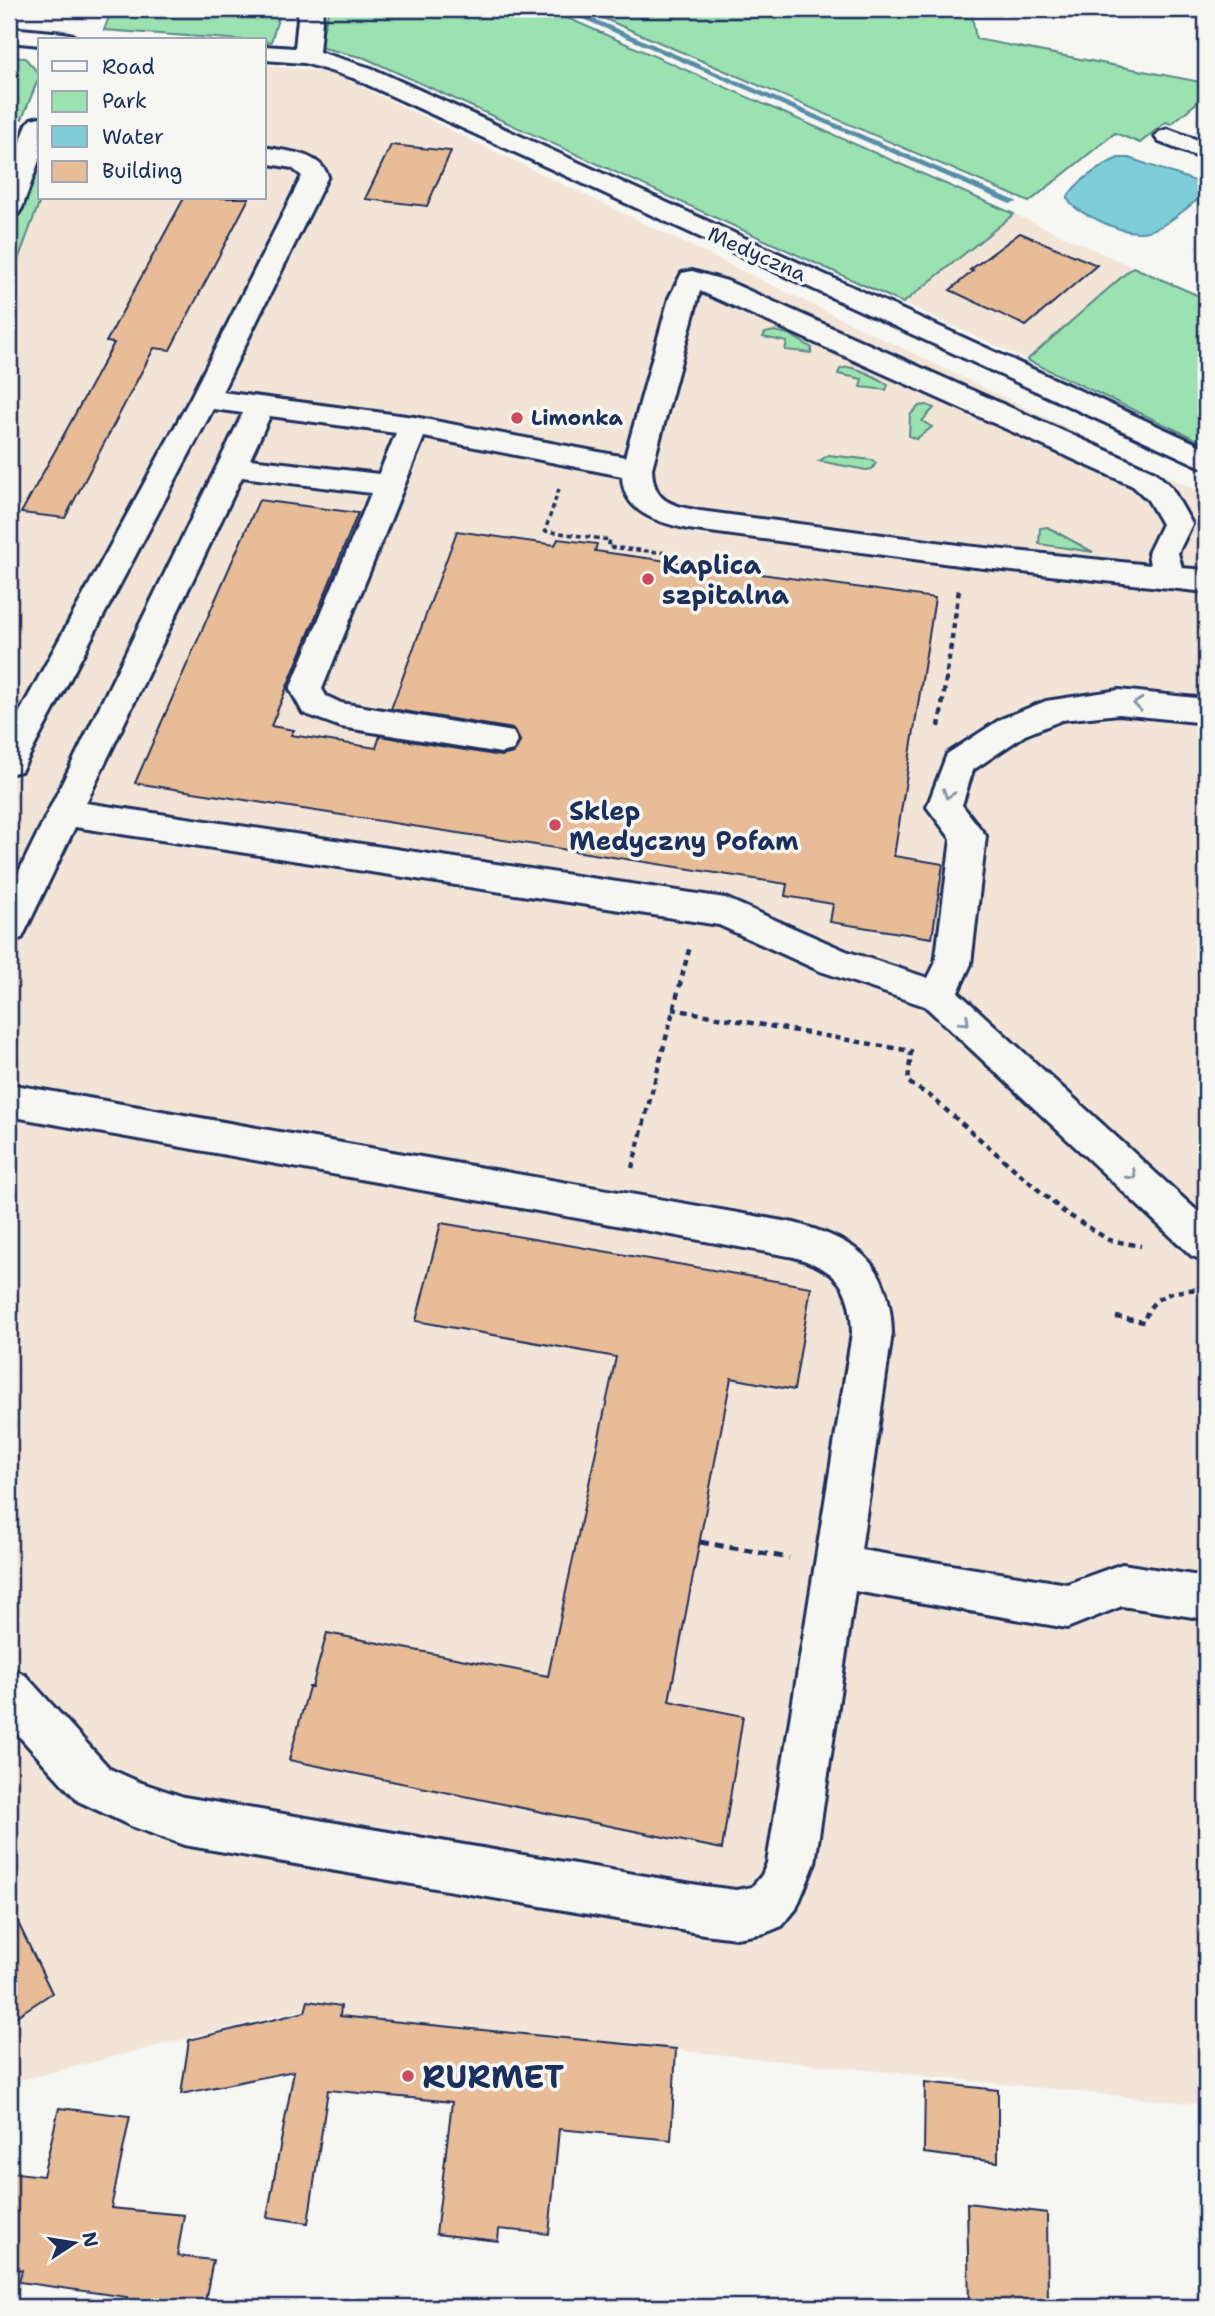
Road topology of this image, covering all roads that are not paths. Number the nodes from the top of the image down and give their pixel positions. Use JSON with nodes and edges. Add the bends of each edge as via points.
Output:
{"nodes":[{"id":1,"x":311,"y":9,"type":"edge"},
{"id":2,"x":9,"y":34,"type":"edge"},
{"id":3,"x":46,"y":38,"type":"edge"},
{"id":4,"x":266,"y":54,"type":"edge"},
{"id":5,"x":306,"y":57,"type":"junction"},
{"id":6,"x":38,"y":129,"type":"edge"},
{"id":7,"x":1168,"y":137,"type":"dead end"},
{"id":8,"x":1206,"y":152,"type":"edge"},
{"id":9,"x":266,"y":155,"type":"edge"},
{"id":10,"x":9,"y":208,"type":"edge"},
{"id":11,"x":720,"y":237,"type":"junction"},
{"id":12,"x":692,"y":279,"type":"junction"},
{"id":13,"x":204,"y":399,"type":"junction"},
{"id":14,"x":261,"y":406,"type":"junction"},
{"id":15,"x":414,"y":426,"type":"junction"},
{"id":16,"x":1206,"y":459,"type":"edge"},
{"id":17,"x":232,"y":466,"type":"junction"},
{"id":18,"x":637,"y":468,"type":"junction"},
{"id":19,"x":389,"y":485,"type":"junction"},
{"id":20,"x":1169,"y":576,"type":"junction"},
{"id":21,"x":1206,"y":581,"type":"edge"},
{"id":22,"x":1206,"y":711,"type":"edge"},
{"id":23,"x":501,"y":741,"type":"dead end"},
{"id":24,"x":9,"y":762,"type":"edge"},
{"id":25,"x":65,"y":813,"type":"junction"},
{"id":26,"x":9,"y":928,"type":"edge"},
{"id":27,"x":938,"y":996,"type":"junction"},
{"id":28,"x":9,"y":1100,"type":"edge"},
{"id":29,"x":1206,"y":1244,"type":"edge"},
{"id":30,"x":835,"y":1567,"type":"junction"},
{"id":31,"x":1206,"y":1598,"type":"edge"},
{"id":32,"x":9,"y":1691,"type":"edge"}],
"edges":[{"from":1,"to":5,"type":"street"},
{"from":2,"to":3,"type":"street"},
{"from":4,"to":5,"type":"street","name":"Medyczna"},
{"from":5,"to":11,"type":"street","name":"Medyczna","via":[[362,73]]},
{"from":6,"to":10,"type":"street"},
{"from":7,"to":8,"type":"street"},
{"from":9,"to":13,"type":"street","via":[[299,162],[312,168],[315,176]]},
{"from":11,"to":12,"type":"street"},
{"from":11,"to":16,"type":"street","name":"Medyczna"},
{"from":12,"to":18,"type":"street"},
{"from":12,"to":20,"type":"street","via":[[1144,479],[1160,494],[1177,524],[1163,553]]},
{"from":13,"to":14,"type":"street"},
{"from":13,"to":24,"type":"street"},
{"from":14,"to":15,"type":"street"},
{"from":14,"to":17,"type":"street"},
{"from":15,"to":18,"type":"street"},
{"from":15,"to":19,"type":"street"},
{"from":17,"to":19,"type":"street"},
{"from":17,"to":25,"type":"street"},
{"from":18,"to":20,"type":"street","via":[[641,496],[654,508],[675,516],[966,556]]},
{"from":19,"to":23,"type":"street","via":[[306,689],[308,699],[317,708],[341,715]]},
{"from":20,"to":21,"type":"street"},
{"from":22,"to":27,"type":"street","one_way":true,"via":[[1119,702],[1058,709],[1013,727],[959,763],[944,807],[969,836],[953,964]]},
{"from":25,"to":26,"type":"street"},
{"from":25,"to":27,"type":"street","via":[[725,912],[833,961]]},
{"from":27,"to":29,"type":"street","one_way":true},
{"from":28,"to":30,"type":"street","via":[[823,1247],[849,1263],[865,1284],[873,1310]]},
{"from":30,"to":31,"type":"street","via":[[1067,1606],[1122,1585]]},
{"from":30,"to":32,"type":"street","via":[[791,1863],[779,1892],[765,1909],[736,1914],[184,1821],[94,1785]]}]}
